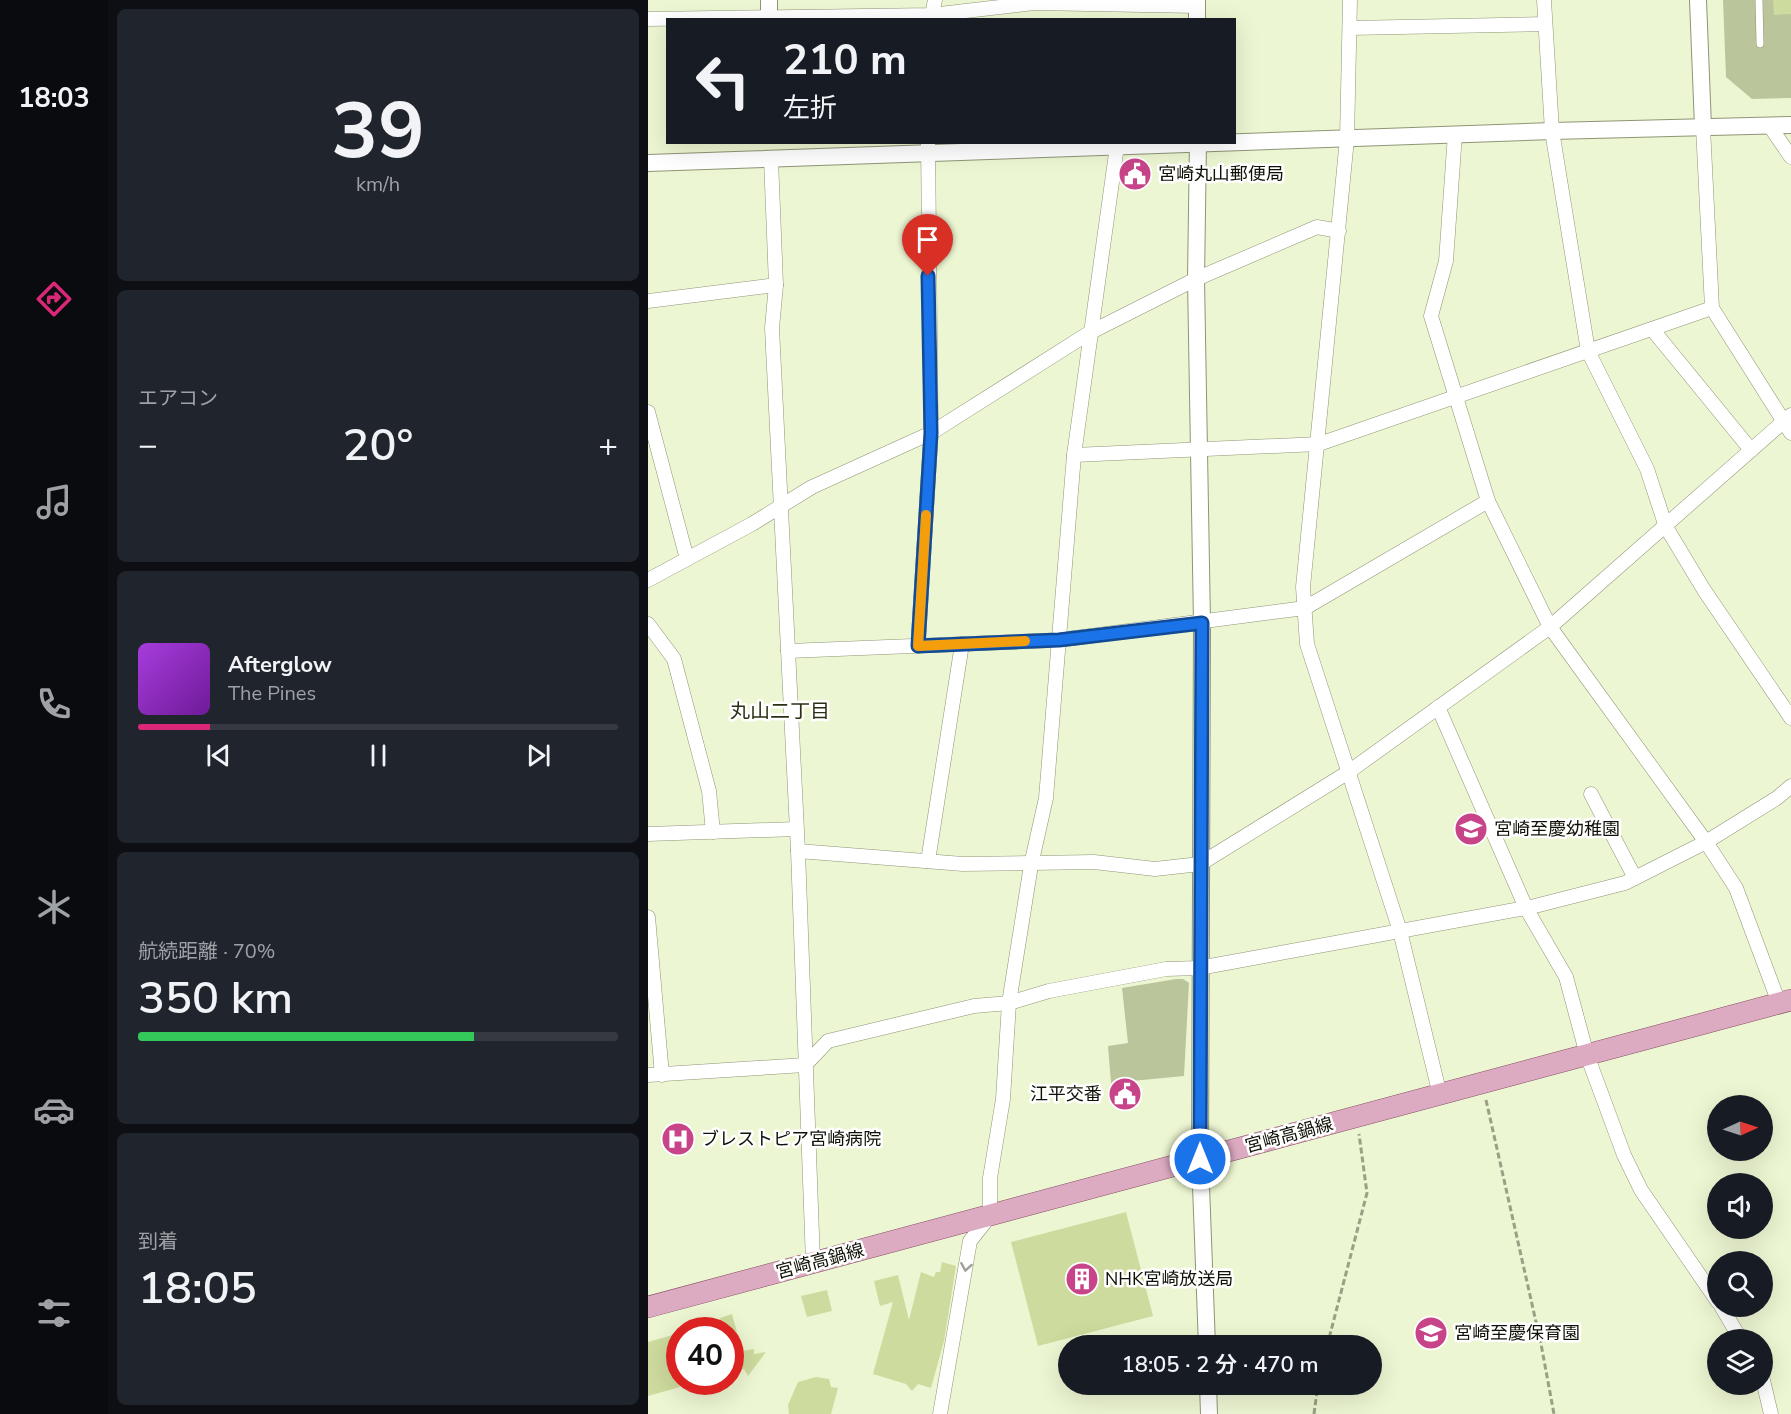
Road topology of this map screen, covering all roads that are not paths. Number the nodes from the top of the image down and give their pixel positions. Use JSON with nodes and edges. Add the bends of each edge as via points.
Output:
{"nodes":[{"id":1,"x":769,"y":0,"type":"edge"},
{"id":2,"x":934,"y":0,"type":"edge"},
{"id":3,"x":1350,"y":0,"type":"edge"},
{"id":4,"x":1544,"y":0,"type":"edge"},
{"id":5,"x":1698,"y":0,"type":"edge"},
{"id":6,"x":1759,"y":0,"type":"edge"},
{"id":7,"x":1197,"y":9,"type":"edge"},
{"id":8,"x":931,"y":17,"type":"edge"},
{"id":9,"x":769,"y":18,"type":"edge"},
{"id":10,"x":850,"y":18,"type":"edge"},
{"id":11,"x":648,"y":19,"type":"edge"},
{"id":12,"x":666,"y":19,"type":"edge"},
{"id":13,"x":1545,"y":24,"type":"junction"},
{"id":14,"x":1350,"y":28,"type":"junction"},
{"id":15,"x":1760,"y":44,"type":"dead end"},
{"id":16,"x":1791,"y":125,"type":"edge"},
{"id":17,"x":1769,"y":126,"type":"junction"},
{"id":18,"x":1703,"y":128,"type":"junction"},
{"id":19,"x":1552,"y":131,"type":"junction"},
{"id":20,"x":1455,"y":134,"type":"junction"},
{"id":21,"x":1347,"y":139,"type":"junction"},
{"id":22,"x":1236,"y":143,"type":"edge"},
{"id":23,"x":1198,"y":144,"type":"edge"},
{"id":24,"x":1117,"y":146,"type":"junction"},
{"id":25,"x":927,"y":147,"type":"edge"},
{"id":26,"x":771,"y":151,"type":"edge"},
{"id":27,"x":1791,"y":157,"type":"edge"},
{"id":28,"x":648,"y":163,"type":"edge"},
{"id":29,"x":1339,"y":231,"type":"junction"},
{"id":30,"x":1196,"y":279,"type":"junction"},
{"id":31,"x":776,"y":285,"type":"junction"},
{"id":32,"x":648,"y":301,"type":"edge"},
{"id":33,"x":1712,"y":308,"type":"junction"},
{"id":34,"x":1652,"y":329,"type":"junction"},
{"id":35,"x":1089,"y":333,"type":"junction"},
{"id":36,"x":1588,"y":351,"type":"junction"},
{"id":37,"x":1455,"y":395,"type":"junction"},
{"id":38,"x":648,"y":412,"type":"edge"},
{"id":39,"x":1789,"y":423,"type":"edge"},
{"id":40,"x":931,"y":433,"type":"junction"},
{"id":41,"x":1319,"y":444,"type":"junction"},
{"id":42,"x":1198,"y":450,"type":"junction"},
{"id":43,"x":1751,"y":450,"type":"junction"},
{"id":44,"x":1074,"y":455,"type":"junction"},
{"id":45,"x":1488,"y":501,"type":"junction"},
{"id":46,"x":781,"y":504,"type":"junction"},
{"id":47,"x":1666,"y":527,"type":"junction"},
{"id":48,"x":687,"y":559,"type":"junction"},
{"id":49,"x":648,"y":580,"type":"edge"},
{"id":50,"x":1305,"y":608,"type":"junction"},
{"id":51,"x":1202,"y":623,"type":"junction"},
{"id":52,"x":648,"y":624,"type":"edge"},
{"id":53,"x":1550,"y":627,"type":"junction"},
{"id":54,"x":1059,"y":640,"type":"junction"},
{"id":55,"x":962,"y":644,"type":"junction"},
{"id":56,"x":918,"y":646,"type":"junction"},
{"id":57,"x":788,"y":651,"type":"junction"},
{"id":58,"x":1438,"y":707,"type":"junction"},
{"id":59,"x":1791,"y":718,"type":"edge"},
{"id":60,"x":1347,"y":773,"type":"junction"},
{"id":61,"x":1791,"y":786,"type":"edge"},
{"id":62,"x":1591,"y":794,"type":"dead end"},
{"id":63,"x":796,"y":829,"type":"junction"},
{"id":64,"x":713,"y":832,"type":"junction"},
{"id":65,"x":648,"y":834,"type":"edge"},
{"id":66,"x":1706,"y":842,"type":"junction"},
{"id":67,"x":798,"y":851,"type":"junction"},
{"id":68,"x":928,"y":861,"type":"junction"},
{"id":69,"x":1200,"y":864,"type":"junction"},
{"id":70,"x":1031,"y":865,"type":"junction"},
{"id":71,"x":1635,"y":878,"type":"junction"},
{"id":72,"x":1526,"y":908,"type":"junction"},
{"id":73,"x":648,"y":917,"type":"edge"},
{"id":74,"x":1400,"y":931,"type":"junction"},
{"id":75,"x":1199,"y":968,"type":"junction"},
{"id":76,"x":1785,"y":1002,"type":"edge"},
{"id":77,"x":1009,"y":1003,"type":"junction"},
{"id":78,"x":1587,"y":1055,"type":"junction"},
{"id":79,"x":805,"y":1065,"type":"junction"},
{"id":80,"x":655,"y":1075,"type":"edge"},
{"id":81,"x":1440,"y":1095,"type":"junction"},
{"id":82,"x":1200,"y":1159,"type":"junction"},
{"id":83,"x":990,"y":1216,"type":"junction"},
{"id":84,"x":813,"y":1262,"type":"junction"},
{"id":85,"x":1707,"y":1286,"type":"edge"},
{"id":86,"x":648,"y":1307,"type":"edge"},
{"id":87,"x":1207,"y":1335,"type":"edge"},
{"id":88,"x":1208,"y":1395,"type":"edge"},
{"id":89,"x":1766,"y":1395,"type":"edge"},
{"id":90,"x":940,"y":1414,"type":"edge"},
{"id":91,"x":1209,"y":1414,"type":"edge"},
{"id":92,"x":1771,"y":1414,"type":"edge"}],
"edges":[{"from":1,"to":9,"type":"street"},
{"from":2,"to":8,"type":"street"},
{"from":3,"to":14,"type":"street"},
{"from":4,"to":13,"type":"street"},
{"from":5,"to":18,"type":"street"},
{"from":6,"to":15,"type":"lane"},
{"from":7,"to":8,"type":"street","via":[[1034,3]]},
{"from":8,"to":10,"type":"street"},
{"from":11,"to":12,"type":"street"},
{"from":13,"to":14,"type":"street"},
{"from":13,"to":19,"type":"street"},
{"from":14,"to":21,"type":"street"},
{"from":16,"to":17,"type":"street"},
{"from":17,"to":18,"type":"street"},
{"from":17,"to":27,"type":"street"},
{"from":18,"to":19,"type":"street"},
{"from":18,"to":33,"type":"street"},
{"from":19,"to":20,"type":"street"},
{"from":19,"to":36,"type":"street"},
{"from":20,"to":21,"type":"street"},
{"from":20,"to":37,"type":"street","via":[[1446,261],[1431,316]]},
{"from":21,"to":22,"type":"street"},
{"from":21,"to":29,"type":"street"},
{"from":23,"to":24,"type":"street"},
{"from":23,"to":30,"type":"street"},
{"from":24,"to":25,"type":"street"},
{"from":24,"to":35,"type":"street"},
{"from":25,"to":26,"type":"street"},
{"from":25,"to":40,"type":"street"},
{"from":26,"to":28,"type":"street"},
{"from":26,"to":31,"type":"street"},
{"from":29,"to":30,"type":"street","via":[[1317,227]]},
{"from":29,"to":41,"type":"street"},
{"from":30,"to":35,"type":"street"},
{"from":30,"to":42,"type":"street"},
{"from":31,"to":32,"type":"street"},
{"from":31,"to":46,"type":"street","via":[[772,328]]},
{"from":33,"to":34,"type":"street"},
{"from":33,"to":39,"type":"street"},
{"from":34,"to":36,"type":"street"},
{"from":34,"to":43,"type":"street"},
{"from":35,"to":40,"type":"street"},
{"from":35,"to":44,"type":"street"},
{"from":36,"to":37,"type":"street"},
{"from":36,"to":47,"type":"street","via":[[1647,469]]},
{"from":37,"to":41,"type":"street"},
{"from":37,"to":45,"type":"street"},
{"from":38,"to":48,"type":"street"},
{"from":39,"to":43,"type":"street"},
{"from":40,"to":46,"type":"street"},
{"from":40,"to":56,"type":"street"},
{"from":41,"to":42,"type":"street"},
{"from":41,"to":50,"type":"street"},
{"from":42,"to":44,"type":"street"},
{"from":42,"to":51,"type":"street"},
{"from":43,"to":47,"type":"street"},
{"from":44,"to":54,"type":"street"},
{"from":45,"to":50,"type":"street"},
{"from":45,"to":53,"type":"street"},
{"from":46,"to":48,"type":"street"},
{"from":46,"to":57,"type":"street"},
{"from":47,"to":53,"type":"street"},
{"from":47,"to":59,"type":"street"},
{"from":48,"to":49,"type":"street"},
{"from":50,"to":51,"type":"street"},
{"from":50,"to":60,"type":"street","via":[[1307,644]]},
{"from":51,"to":54,"type":"street"},
{"from":51,"to":69,"type":"street"},
{"from":52,"to":64,"type":"street","via":[[674,659],[710,791]]},
{"from":53,"to":58,"type":"street"},
{"from":53,"to":66,"type":"street"},
{"from":54,"to":55,"type":"street"},
{"from":54,"to":70,"type":"street","via":[[1046,798]]},
{"from":55,"to":56,"type":"street"},
{"from":55,"to":68,"type":"street"},
{"from":56,"to":57,"type":"street"},
{"from":57,"to":63,"type":"street"},
{"from":58,"to":60,"type":"street"},
{"from":58,"to":72,"type":"street"},
{"from":60,"to":69,"type":"street"},
{"from":60,"to":74,"type":"street"},
{"from":61,"to":66,"type":"street"},
{"from":62,"to":71,"type":"street"},
{"from":63,"to":64,"type":"street"},
{"from":63,"to":67,"type":"street"},
{"from":64,"to":65,"type":"street"},
{"from":66,"to":71,"type":"street"},
{"from":66,"to":76,"type":"street","via":[[1736,888]]},
{"from":67,"to":68,"type":"street"},
{"from":67,"to":79,"type":"street"},
{"from":68,"to":70,"type":"street"},
{"from":69,"to":70,"type":"street","via":[[1155,869],[1094,862]]},
{"from":69,"to":75,"type":"street"},
{"from":70,"to":77,"type":"street"},
{"from":71,"to":72,"type":"street"},
{"from":72,"to":74,"type":"street"},
{"from":72,"to":78,"type":"street","via":[[1566,977]]},
{"from":73,"to":80,"type":"street"},
{"from":74,"to":75,"type":"street"},
{"from":74,"to":81,"type":"street"},
{"from":75,"to":77,"type":"street","via":[[1154,971],[1049,991]]},
{"from":75,"to":82,"type":"street"},
{"from":76,"to":78,"type":"main road","name":"宮崎高鍋線"},
{"from":77,"to":79,"type":"street","via":[[974,1006],[828,1041]]},
{"from":77,"to":83,"type":"street","via":[[1003,1099],[990,1178]]},
{"from":78,"to":81,"type":"main road","name":"宮崎高鍋線"},
{"from":78,"to":85,"type":"street","via":[[1641,1190]]},
{"from":79,"to":80,"type":"street"},
{"from":79,"to":84,"type":"street"},
{"from":81,"to":82,"type":"main road","name":"宮崎高鍋線"},
{"from":82,"to":83,"type":"main road","name":"宮崎高鍋線"},
{"from":82,"to":87,"type":"street"},
{"from":83,"to":84,"type":"main road","name":"宮崎高鍋線"},
{"from":83,"to":90,"type":"street","one_way":true,"via":[[970,1241]]},
{"from":84,"to":86,"type":"main road","name":"宮崎高鍋線"},
{"from":88,"to":91,"type":"street"},
{"from":89,"to":92,"type":"street"}]}
